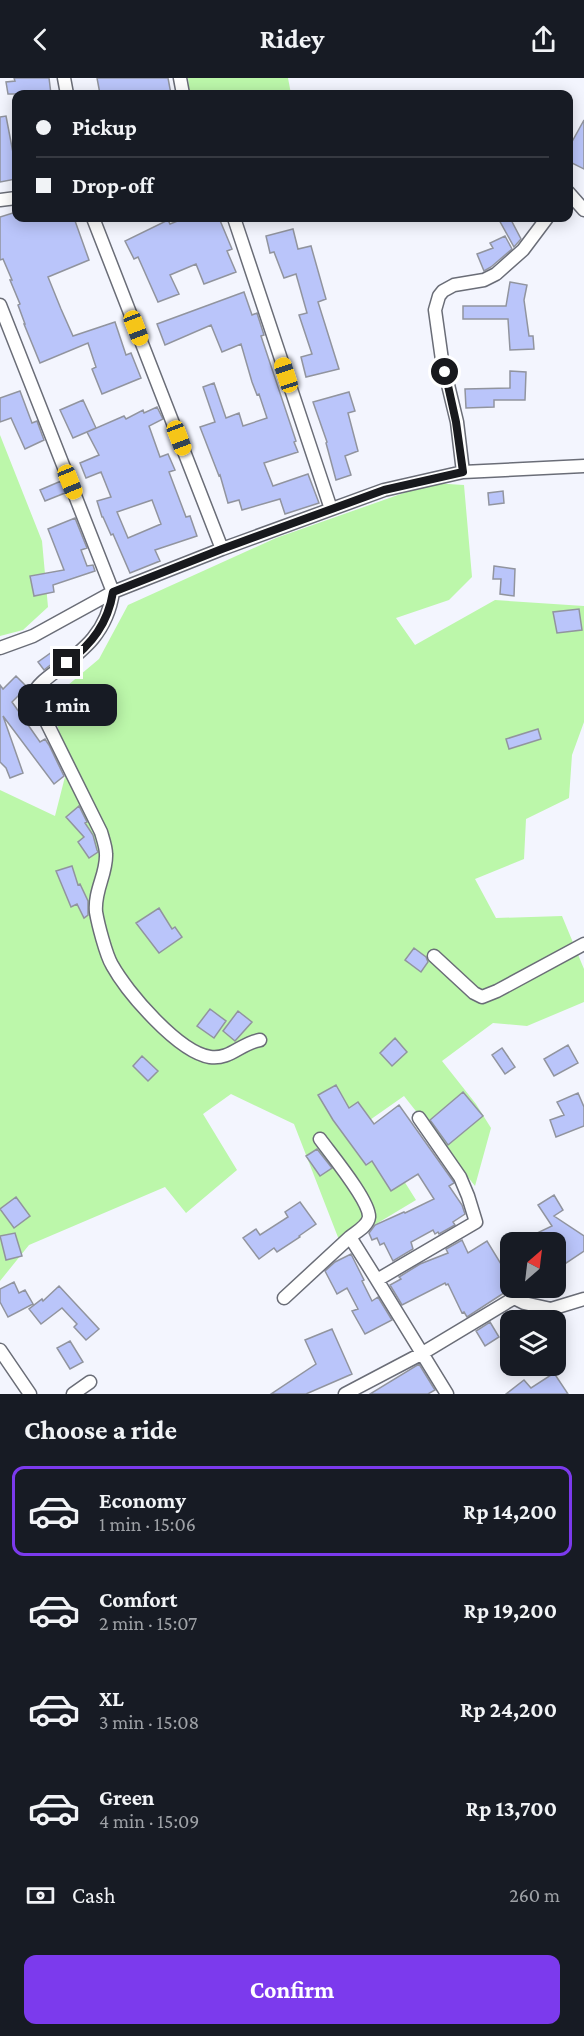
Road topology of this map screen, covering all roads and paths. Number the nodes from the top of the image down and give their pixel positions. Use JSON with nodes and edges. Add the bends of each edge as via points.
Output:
{"nodes":[{"id":1,"x":573,"y":197,"type":"edge"},
{"id":2,"x":584,"y":210,"type":"edge"},
{"id":3,"x":95,"y":222,"type":"edge"},
{"id":4,"x":235,"y":222,"type":"edge"},
{"id":5,"x":544,"y":222,"type":"edge"},
{"id":6,"x":0,"y":305,"type":"edge"},
{"id":7,"x":584,"y":466,"type":"edge"},
{"id":8,"x":463,"y":472,"type":"junction"},
{"id":9,"x":331,"y":509,"type":"junction"},
{"id":10,"x":222,"y":549,"type":"junction"},
{"id":11,"x":113,"y":592,"type":"junction"},
{"id":12,"x":0,"y":648,"type":"edge"},
{"id":13,"x":584,"y":944,"type":"edge"},
{"id":14,"x":434,"y":956,"type":"dead end"},
{"id":15,"x":260,"y":1040,"type":"dead end"},
{"id":16,"x":419,"y":1118,"type":"dead end"},
{"id":17,"x":320,"y":1138,"type":"dead end"},
{"id":18,"x":350,"y":1237,"type":"junction"},
{"id":19,"x":377,"y":1280,"type":"junction"},
{"id":20,"x":284,"y":1298,"type":"dead end"},
{"id":21,"x":584,"y":1299,"type":"edge"},
{"id":22,"x":0,"y":1350,"type":"edge"},
{"id":23,"x":421,"y":1354,"type":"junction"},
{"id":24,"x":90,"y":1383,"type":"dead end"},
{"id":25,"x":30,"y":1394,"type":"edge"},
{"id":26,"x":73,"y":1394,"type":"edge"},
{"id":27,"x":345,"y":1394,"type":"edge"},
{"id":28,"x":447,"y":1394,"type":"edge"}],
"edges":[{"from":1,"to":2,"type":"street"},
{"from":3,"to":10,"type":"street"},
{"from":4,"to":9,"type":"street"},
{"from":5,"to":8,"type":"street","via":[[523,250],[496,274],[454,285],[439,296],[435,310]]},
{"from":6,"to":11,"type":"street"},
{"from":7,"to":8,"type":"street"},
{"from":8,"to":9,"type":"street","via":[[384,490]]},
{"from":9,"to":10,"type":"street"},
{"from":10,"to":11,"type":"street"},
{"from":11,"to":12,"type":"street","via":[[33,636]]},
{"from":11,"to":15,"type":"street","via":[[107,618],[95,637],[33,695],[101,832],[106,855],[96,896],[96,914],[111,963],[140,1005],[188,1049],[209,1057],[229,1056],[249,1042]]},
{"from":13,"to":14,"type":"street","via":[[482,997]]},
{"from":16,"to":19,"type":"street","via":[[460,1177],[476,1222]]},
{"from":17,"to":18,"type":"street","via":[[364,1201],[369,1216]]},
{"from":18,"to":19,"type":"street"},
{"from":18,"to":20,"type":"street"},
{"from":19,"to":23,"type":"street"},
{"from":21,"to":23,"type":"street","via":[[551,1309],[514,1298]]},
{"from":22,"to":25,"type":"street"},
{"from":23,"to":27,"type":"street"},
{"from":23,"to":28,"type":"street"},
{"from":24,"to":26,"type":"street"}]}
